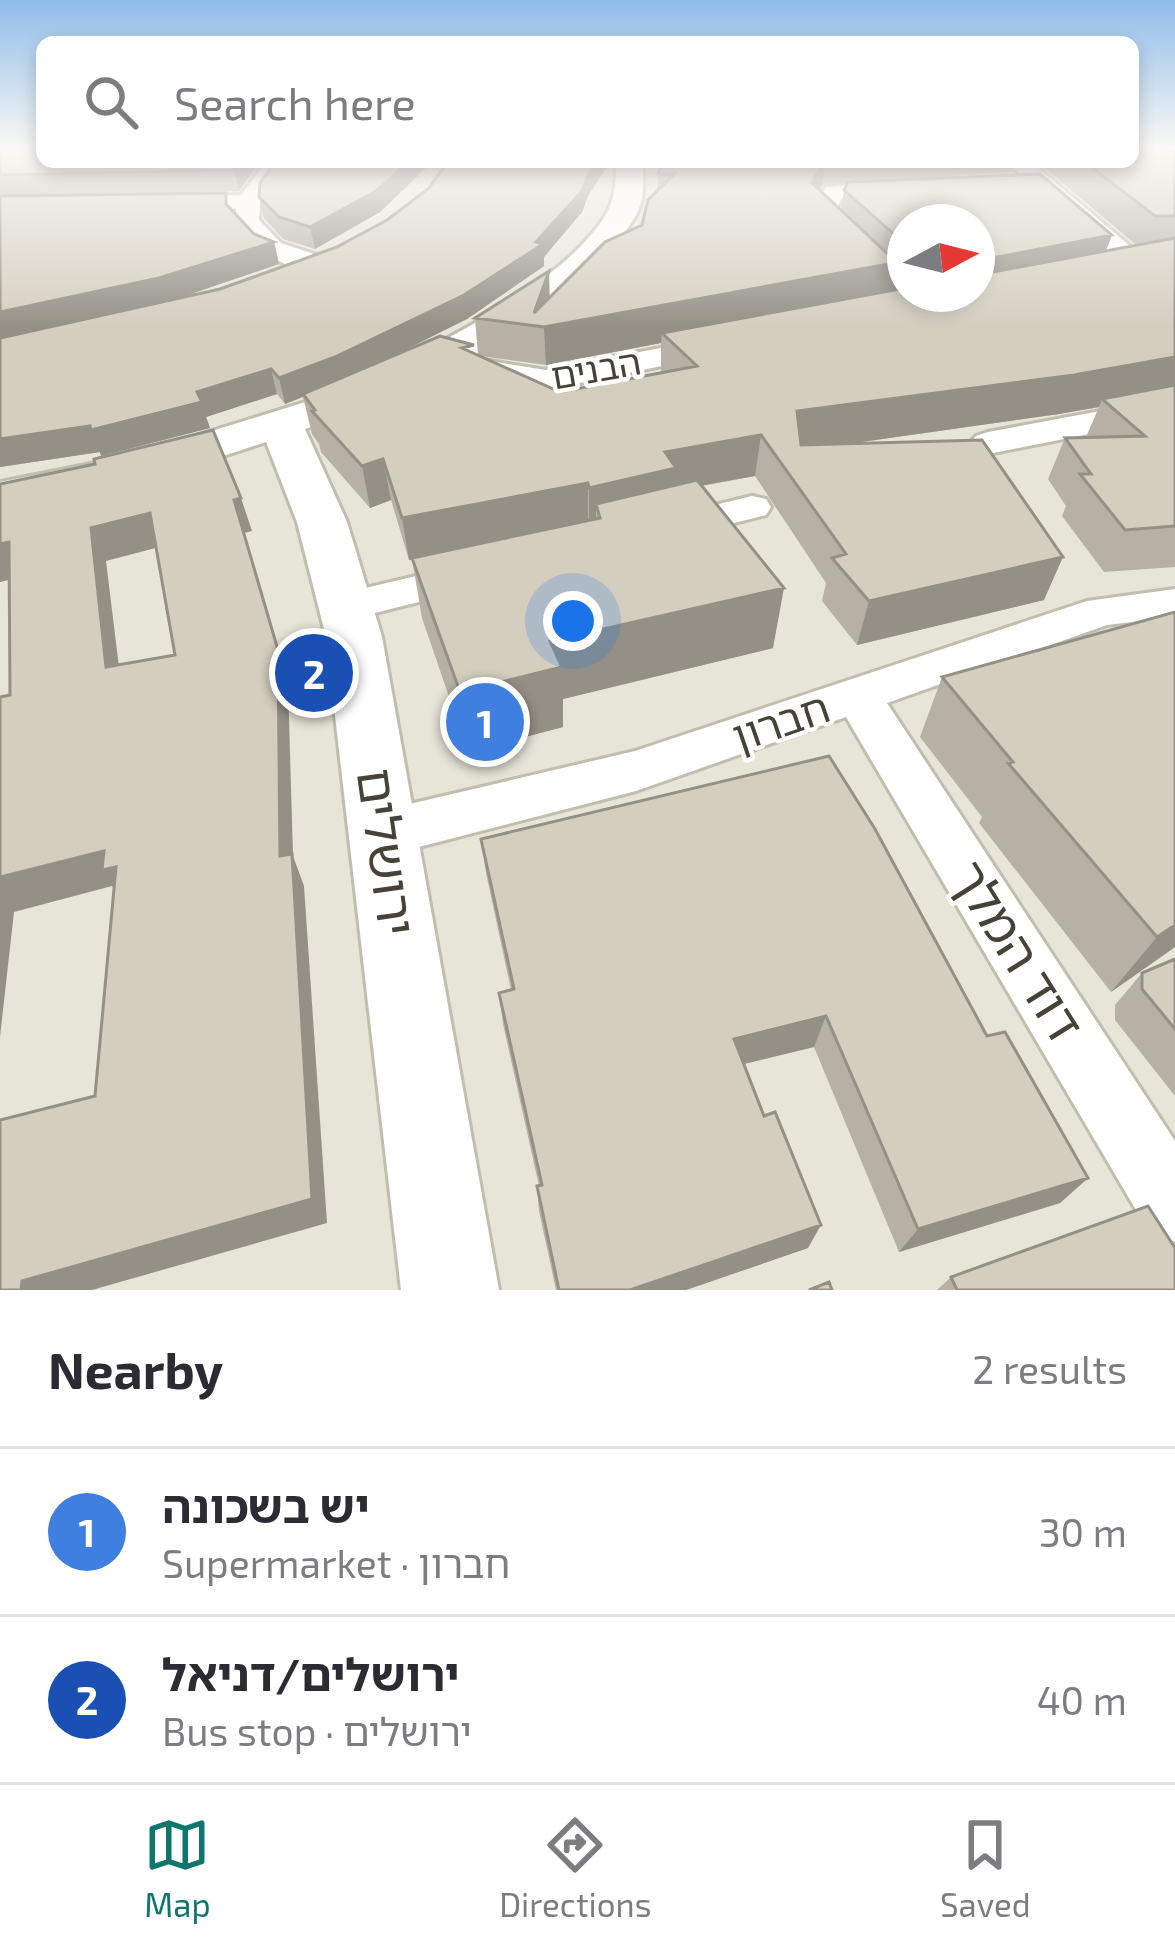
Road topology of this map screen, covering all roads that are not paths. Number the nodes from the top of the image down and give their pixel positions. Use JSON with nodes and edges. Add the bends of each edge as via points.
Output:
{"nodes":[{"id":1,"x":248,"y":207,"type":"edge"},
{"id":2,"x":624,"y":207,"type":"edge"},
{"id":3,"x":824,"y":207,"type":"edge"},
{"id":4,"x":1076,"y":207,"type":"edge"},
{"id":5,"x":1096,"y":271,"type":"edge"},
{"id":6,"x":887,"y":274,"type":"edge"},
{"id":7,"x":273,"y":278,"type":"edge"},
{"id":8,"x":887,"y":310,"type":"edge"},
{"id":9,"x":882,"y":313,"type":"edge"},
{"id":10,"x":748,"y":340,"type":"edge"},
{"id":11,"x":442,"y":358,"type":"junction"},
{"id":12,"x":1175,"y":406,"type":"edge"},
{"id":13,"x":281,"y":425,"type":"junction"},
{"id":14,"x":988,"y":443,"type":"edge"},
{"id":15,"x":0,"y":496,"type":"edge"},
{"id":16,"x":752,"y":508,"type":"dead end"},
{"id":17,"x":639,"y":535,"type":"edge"},
{"id":18,"x":504,"y":568,"type":"edge"},
{"id":19,"x":1175,"y":603,"type":"edge"},
{"id":20,"x":346,"y":606,"type":"junction"},
{"id":21,"x":859,"y":696,"type":"junction"},
{"id":22,"x":384,"y":833,"type":"junction"},
{"id":23,"x":1175,"y":1206,"type":"edge"},
{"id":24,"x":449,"y":1290,"type":"edge"}],
"edges":[{"from":1,"to":7,"type":"street","via":[[258,238],[286,255],[324,258]]},
{"from":2,"to":11,"type":"street","via":[[545,289]]},
{"from":3,"to":6,"type":"street"},
{"from":4,"to":5,"type":"street","via":[[1149,262]]},
{"from":8,"to":9,"type":"street"},
{"from":10,"to":11,"type":"street","name":"הבנים","via":[[546,380]]},
{"from":11,"to":13,"type":"street"},
{"from":12,"to":14,"type":"street"},
{"from":13,"to":15,"type":"street","via":[[140,467]]},
{"from":13,"to":20,"type":"street","name":"ירושלים"},
{"from":16,"to":17,"type":"street"},
{"from":18,"to":20,"type":"street"},
{"from":19,"to":21,"type":"street","name":"חברון","via":[[1102,611]]},
{"from":20,"to":22,"type":"street","name":"ירושלים"},
{"from":21,"to":22,"type":"street","name":"חברון","via":[[636,771]]},
{"from":21,"to":23,"type":"street","name":"דוד המלך"},
{"from":22,"to":24,"type":"street","name":"ירושלים"}]}
